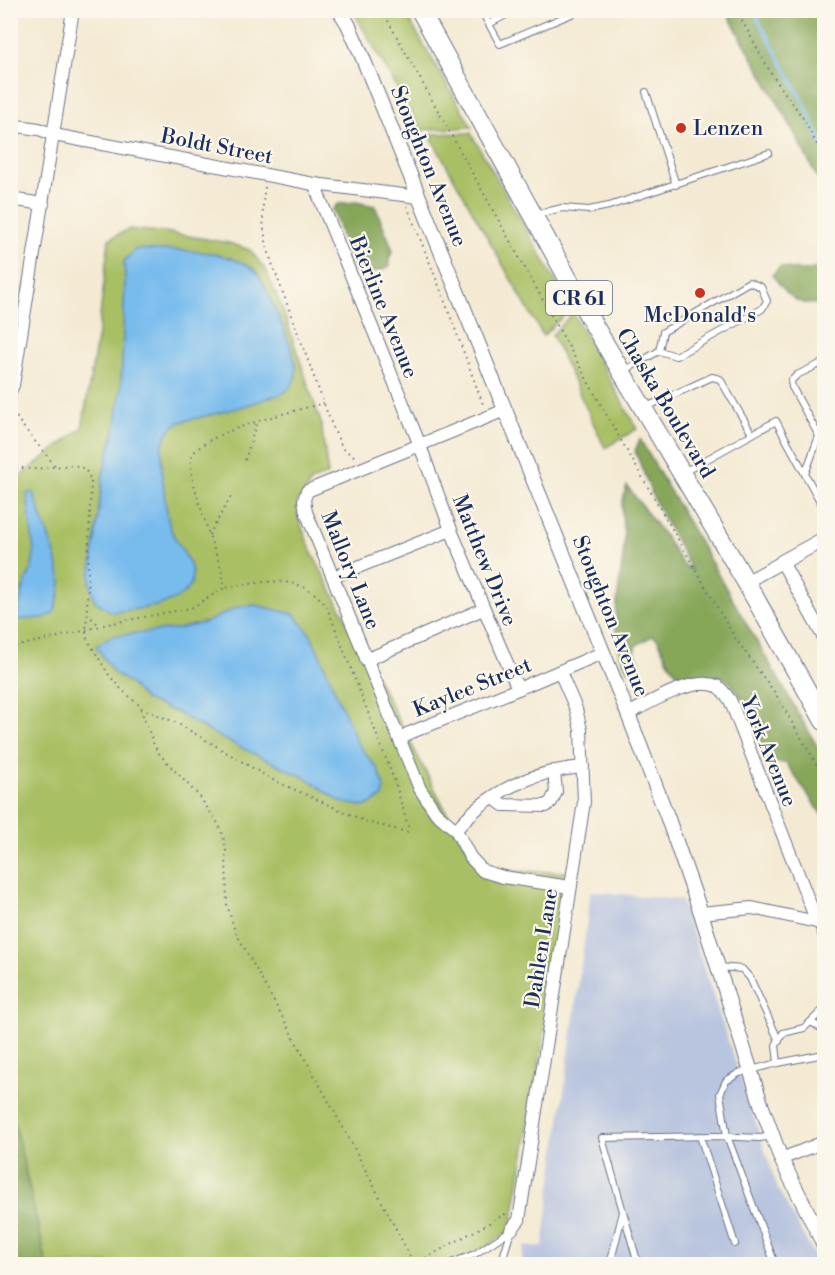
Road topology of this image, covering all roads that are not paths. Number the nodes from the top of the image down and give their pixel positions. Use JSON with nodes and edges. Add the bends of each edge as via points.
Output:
{"nodes":[{"id":1,"x":73,"y":10,"type":"edge"},
{"id":2,"x":339,"y":10,"type":"edge"},
{"id":3,"x":420,"y":10,"type":"edge"},
{"id":4,"x":481,"y":10,"type":"edge"},
{"id":5,"x":515,"y":10,"type":"edge"},
{"id":6,"x":581,"y":10,"type":"edge"},
{"id":7,"x":489,"y":24,"type":"junction"},
{"id":8,"x":646,"y":92,"type":"dead end"},
{"id":9,"x":10,"y":125,"type":"edge"},
{"id":10,"x":54,"y":135,"type":"junction"},
{"id":11,"x":769,"y":153,"type":"dead end"},
{"id":12,"x":314,"y":184,"type":"junction"},
{"id":13,"x":676,"y":184,"type":"junction"},
{"id":14,"x":419,"y":197,"type":"junction"},
{"id":15,"x":10,"y":199,"type":"edge"},
{"id":16,"x":43,"y":204,"type":"junction"},
{"id":17,"x":534,"y":215,"type":"junction"},
{"id":18,"x":659,"y":351,"type":"junction"},
{"id":19,"x":825,"y":362,"type":"edge"},
{"id":20,"x":622,"y":372,"type":"junction"},
{"id":21,"x":10,"y":391,"type":"edge"},
{"id":22,"x":643,"y":408,"type":"junction"},
{"id":23,"x":505,"y":410,"type":"junction"},
{"id":24,"x":752,"y":434,"type":"junction"},
{"id":25,"x":419,"y":444,"type":"junction"},
{"id":26,"x":682,"y":474,"type":"junction"},
{"id":27,"x":805,"y":474,"type":"junction"},
{"id":28,"x":825,"y":503,"type":"edge"},
{"id":29,"x":451,"y":530,"type":"junction"},
{"id":30,"x":825,"y":539,"type":"edge"},
{"id":31,"x":782,"y":562,"type":"junction"},
{"id":32,"x":333,"y":577,"type":"junction"},
{"id":33,"x":746,"y":582,"type":"junction"},
{"id":34,"x":483,"y":609,"type":"junction"},
{"id":35,"x":821,"y":622,"type":"edge"},
{"id":36,"x":825,"y":638,"type":"edge"},
{"id":37,"x":602,"y":652,"type":"junction"},
{"id":38,"x":366,"y":660,"type":"junction"},
{"id":39,"x":560,"y":672,"type":"junction"},
{"id":40,"x":518,"y":689,"type":"junction"},
{"id":41,"x":628,"y":714,"type":"junction"},
{"id":42,"x":825,"y":721,"type":"edge"},
{"id":43,"x":400,"y":741,"type":"junction"},
{"id":44,"x":584,"y":767,"type":"junction"},
{"id":45,"x":554,"y":771,"type":"junction"},
{"id":46,"x":494,"y":798,"type":"junction"},
{"id":47,"x":456,"y":830,"type":"junction"},
{"id":48,"x":570,"y":887,"type":"junction"},
{"id":49,"x":701,"y":913,"type":"junction"},
{"id":50,"x":821,"y":923,"type":"edge"},
{"id":51,"x":825,"y":942,"type":"edge"},
{"id":52,"x":718,"y":968,"type":"junction"},
{"id":53,"x":825,"y":1009,"type":"edge"},
{"id":54,"x":811,"y":1022,"type":"junction"},
{"id":55,"x":825,"y":1030,"type":"edge"},
{"id":56,"x":779,"y":1041,"type":"junction"},
{"id":57,"x":825,"y":1054,"type":"edge"},
{"id":58,"x":778,"y":1063,"type":"junction"},
{"id":59,"x":752,"y":1070,"type":"junction"},
{"id":60,"x":700,"y":1136,"type":"junction"},
{"id":61,"x":727,"y":1136,"type":"junction"},
{"id":62,"x":773,"y":1136,"type":"junction"},
{"id":63,"x":825,"y":1142,"type":"edge"},
{"id":64,"x":781,"y":1159,"type":"junction"},
{"id":65,"x":623,"y":1211,"type":"junction"},
{"id":66,"x":511,"y":1230,"type":"junction"},
{"id":67,"x":821,"y":1230,"type":"edge"},
{"id":68,"x":735,"y":1244,"type":"dead end"},
{"id":69,"x":825,"y":1245,"type":"edge"},
{"id":70,"x":449,"y":1264,"type":"edge"},
{"id":71,"x":501,"y":1264,"type":"edge"},
{"id":72,"x":610,"y":1264,"type":"edge"},
{"id":73,"x":638,"y":1264,"type":"edge"},
{"id":74,"x":775,"y":1264,"type":"edge"}],
"edges":[{"from":1,"to":10,"type":"street"},
{"from":2,"to":14,"type":"street","name":"Stoughton Avenue","via":[[362,56]]},
{"from":3,"to":17,"type":"main road","name":"Chaska Boulevard","number":"CR 61"},
{"from":4,"to":7,"type":"lane"},
{"from":5,"to":7,"type":"lane"},
{"from":6,"to":7,"type":"lane","via":[[500,44]]},
{"from":8,"to":13,"type":"lane"},
{"from":9,"to":10,"type":"street","name":"Boldt Street"},
{"from":10,"to":12,"type":"street","name":"Boldt Street"},
{"from":10,"to":16,"type":"street"},
{"from":11,"to":13,"type":"lane"},
{"from":12,"to":14,"type":"street","name":"Boldt Street"},
{"from":12,"to":25,"type":"street","name":"Bierline Avenue"},
{"from":13,"to":17,"type":"lane","via":[[609,206],[589,210],[562,208]]},
{"from":14,"to":23,"type":"street","name":"Stoughton Avenue"},
{"from":15,"to":16,"type":"street"},
{"from":16,"to":21,"type":"street"},
{"from":17,"to":20,"type":"main road","name":"Chaska Boulevard","number":"CR 61"},
{"from":18,"to":18,"type":"lane","via":[[676,356],[762,309],[767,301],[760,287],[749,282],[663,332]]},
{"from":18,"to":20,"type":"lane"},
{"from":19,"to":27,"type":"lane","via":[[791,381],[819,436]]},
{"from":20,"to":22,"type":"main road","name":"Chaska Boulevard","number":"CR 61"},
{"from":22,"to":24,"type":"lane","via":[[712,377],[720,379]]},
{"from":22,"to":26,"type":"main road","name":"Chaska Boulevard","number":"CR 61"},
{"from":23,"to":25,"type":"street"},
{"from":23,"to":37,"type":"street","name":"Stoughton Avenue"},
{"from":24,"to":26,"type":"lane"},
{"from":24,"to":27,"type":"lane","via":[[776,421]]},
{"from":25,"to":29,"type":"street","name":"Matthew Drive"},
{"from":25,"to":32,"type":"street","name":"Mallory Lane","via":[[307,491],[306,512]]},
{"from":26,"to":33,"type":"main road","name":"Chaska Boulevard","number":"CR 61"},
{"from":27,"to":28,"type":"lane","via":[[822,505]]},
{"from":29,"to":32,"type":"street"},
{"from":29,"to":34,"type":"street","name":"Matthew Drive"},
{"from":30,"to":31,"type":"street"},
{"from":31,"to":33,"type":"street"},
{"from":31,"to":35,"type":"street"},
{"from":32,"to":38,"type":"street","name":"Mallory Lane"},
{"from":33,"to":42,"type":"main road","name":"Chaska Boulevard","number":"CR 61"},
{"from":34,"to":38,"type":"street"},
{"from":34,"to":40,"type":"street","name":"Matthew Drive"},
{"from":35,"to":36,"type":"street"},
{"from":37,"to":39,"type":"street","name":"Kaylee Street"},
{"from":37,"to":41,"type":"street","name":"Stoughton Avenue"},
{"from":38,"to":43,"type":"street","name":"Mallory Lane"},
{"from":39,"to":40,"type":"street","name":"Kaylee Street"},
{"from":39,"to":44,"type":"street","name":"Dahlen Lane","via":[[576,709]]},
{"from":40,"to":43,"type":"street","name":"Kaylee Street","via":[[407,734]]},
{"from":41,"to":49,"type":"street","name":"Stoughton Avenue"},
{"from":41,"to":50,"type":"street","name":"York Avenue","via":[[691,686],[720,687],[730,700]]},
{"from":43,"to":47,"type":"street","name":"Mallory Lane","via":[[420,789],[436,813]]},
{"from":44,"to":45,"type":"street"},
{"from":44,"to":48,"type":"street","name":"Dahlen Lane","via":[[585,802]]},
{"from":45,"to":46,"type":"street","via":[[515,784]]},
{"from":45,"to":46,"type":"street","via":[[556,792],[546,806],[503,805]]},
{"from":46,"to":47,"type":"street","via":[[469,814]]},
{"from":47,"to":48,"type":"street","via":[[470,857],[483,871]]},
{"from":48,"to":66,"type":"street","name":"Dahlen Lane","via":[[522,1204],[519,1220]]},
{"from":49,"to":50,"type":"street","via":[[752,908]]},
{"from":49,"to":52,"type":"street","name":"Stoughton Avenue"},
{"from":50,"to":51,"type":"lane"},
{"from":52,"to":56,"type":"lane","via":[[742,969],[750,978]]},
{"from":52,"to":59,"type":"street","name":"Stoughton Avenue"},
{"from":53,"to":54,"type":"lane"},
{"from":54,"to":55,"type":"lane"},
{"from":54,"to":56,"type":"lane","via":[[804,1028],[783,1033]]},
{"from":56,"to":58,"type":"lane"},
{"from":57,"to":58,"type":"lane"},
{"from":58,"to":59,"type":"lane"},
{"from":59,"to":61,"type":"lane","via":[[726,1081],[720,1094]]},
{"from":59,"to":62,"type":"street","name":"Stoughton Avenue"},
{"from":60,"to":61,"type":"lane"},
{"from":60,"to":65,"type":"lane","via":[[602,1138]]},
{"from":60,"to":68,"type":"lane"},
{"from":61,"to":62,"type":"lane"},
{"from":61,"to":74,"type":"lane"},
{"from":62,"to":64,"type":"street","name":"Stoughton Avenue"},
{"from":63,"to":64,"type":"street"},
{"from":64,"to":67,"type":"street","name":"Stoughton Avenue"},
{"from":65,"to":72,"type":"lane"},
{"from":65,"to":73,"type":"lane"},
{"from":66,"to":70,"type":"lane","via":[[475,1254]]},
{"from":66,"to":71,"type":"lane"},
{"from":67,"to":69,"type":"street","name":"Stoughton Avenue"}]}
